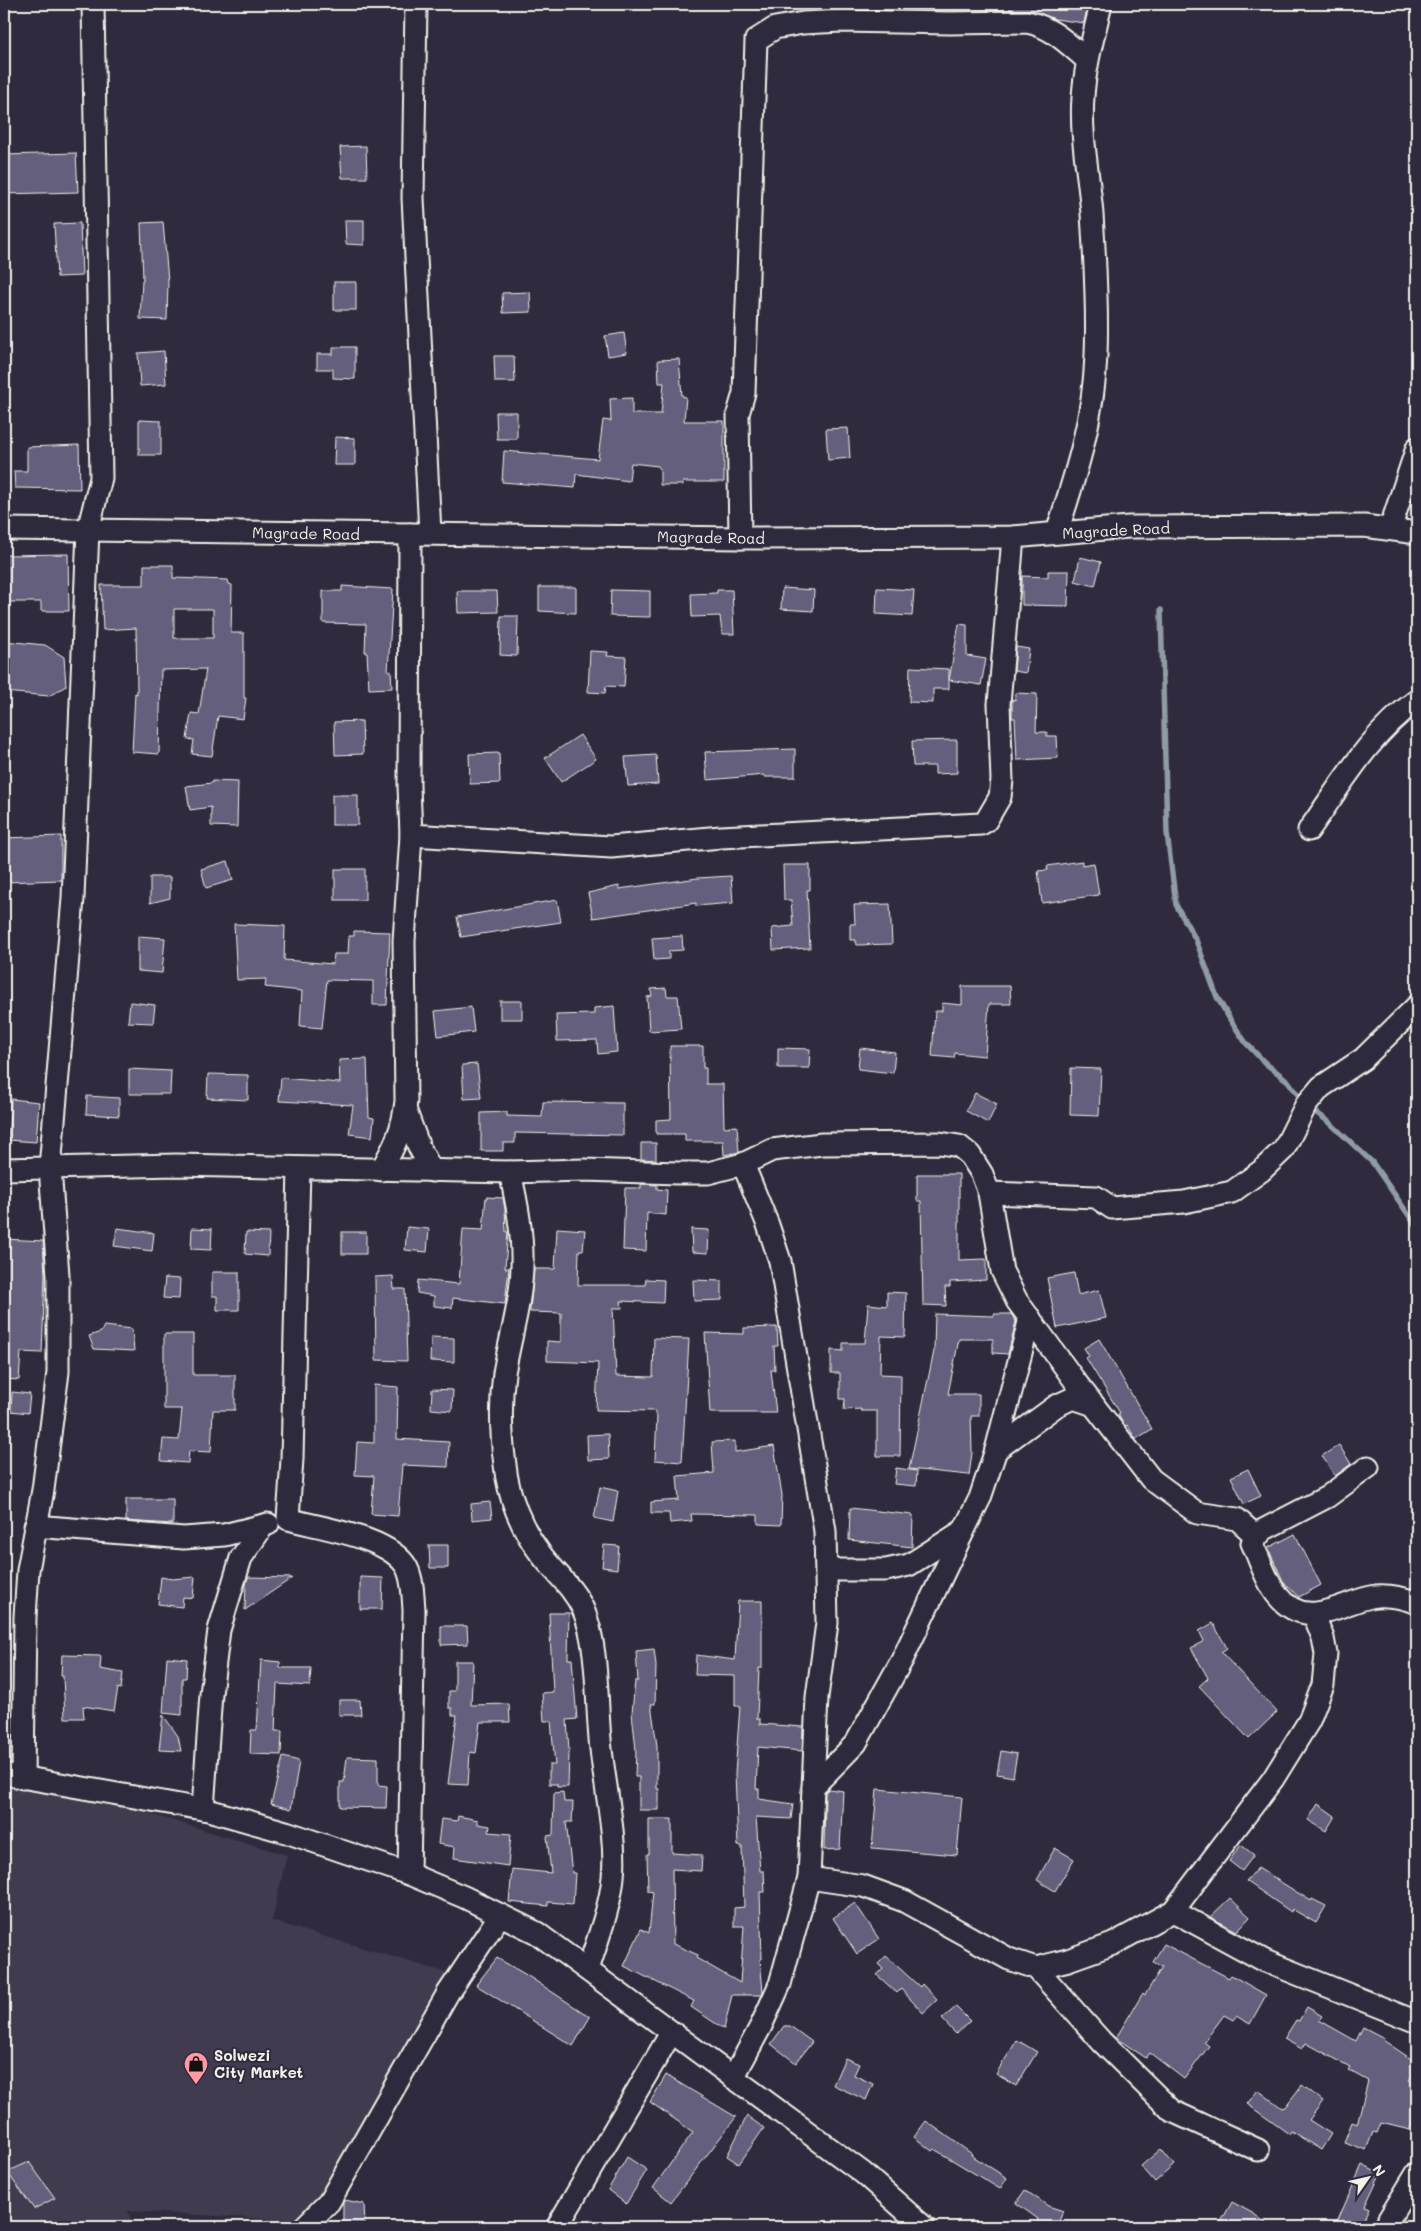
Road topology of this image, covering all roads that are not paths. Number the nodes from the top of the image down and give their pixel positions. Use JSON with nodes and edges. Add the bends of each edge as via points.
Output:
{"nodes":[{"id":1,"x":93,"y":4,"type":"edge"},
{"id":2,"x":416,"y":4,"type":"edge"},
{"id":3,"x":1102,"y":4,"type":"edge"},
{"id":4,"x":1087,"y":60,"type":"junction"},
{"id":5,"x":1417,"y":448,"type":"edge"},
{"id":6,"x":4,"y":529,"type":"edge"},
{"id":7,"x":88,"y":530,"type":"junction"},
{"id":8,"x":1390,"y":530,"type":"junction"},
{"id":9,"x":1057,"y":532,"type":"junction"},
{"id":10,"x":1417,"y":533,"type":"edge"},
{"id":11,"x":420,"y":534,"type":"junction"},
{"id":12,"x":1013,"y":537,"type":"junction"},
{"id":13,"x":740,"y":538,"type":"junction"},
{"id":14,"x":1417,"y":700,"type":"edge"},
{"id":15,"x":1309,"y":830,"type":"dead end"},
{"id":16,"x":411,"y":835,"type":"junction"},
{"id":17,"x":1417,"y":1006,"type":"edge"},
{"id":18,"x":405,"y":1109,"type":"junction"},
{"id":19,"x":743,"y":1164,"type":"junction"},
{"id":20,"x":50,"y":1168,"type":"junction"},
{"id":21,"x":299,"y":1168,"type":"junction"},
{"id":22,"x":4,"y":1169,"type":"edge"},
{"id":23,"x":381,"y":1170,"type":"junction"},
{"id":24,"x":432,"y":1171,"type":"junction"},
{"id":25,"x":510,"y":1172,"type":"junction"},
{"id":26,"x":989,"y":1193,"type":"junction"},
{"id":27,"x":1030,"y":1318,"type":"junction"},
{"id":28,"x":1094,"y":1405,"type":"junction"},
{"id":29,"x":996,"y":1450,"type":"junction"},
{"id":30,"x":1368,"y":1466,"type":"dead end"},
{"id":31,"x":288,"y":1519,"type":"junction"},
{"id":32,"x":35,"y":1526,"type":"junction"},
{"id":33,"x":262,"y":1526,"type":"junction"},
{"id":34,"x":964,"y":1530,"type":"junction"},
{"id":35,"x":1257,"y":1537,"type":"junction"},
{"id":36,"x":827,"y":1570,"type":"junction"},
{"id":37,"x":1417,"y":1603,"type":"edge"},
{"id":38,"x":1314,"y":1615,"type":"junction"},
{"id":39,"x":14,"y":1776,"type":"edge"},
{"id":40,"x":813,"y":1787,"type":"junction"},
{"id":41,"x":203,"y":1809,"type":"junction"},
{"id":42,"x":409,"y":1874,"type":"junction"},
{"id":43,"x":809,"y":1878,"type":"junction"},
{"id":44,"x":1173,"y":1910,"type":"junction"},
{"id":45,"x":500,"y":1915,"type":"junction"},
{"id":46,"x":1036,"y":1968,"type":"junction"},
{"id":47,"x":588,"y":1970,"type":"junction"},
{"id":48,"x":1417,"y":2022,"type":"edge"},
{"id":49,"x":670,"y":2033,"type":"junction"},
{"id":50,"x":733,"y":2078,"type":"junction"},
{"id":51,"x":1258,"y":2150,"type":"dead end"},
{"id":52,"x":1417,"y":2173,"type":"edge"},
{"id":53,"x":304,"y":2227,"type":"edge"},
{"id":54,"x":557,"y":2227,"type":"edge"},
{"id":55,"x":924,"y":2227,"type":"edge"},
{"id":56,"x":1384,"y":2227,"type":"edge"}],
"edges":[{"from":1,"to":7,"type":"street","via":[[101,478]]},
{"from":2,"to":11,"type":"street","via":[[414,198]]},
{"from":3,"to":4,"type":"street"},
{"from":4,"to":9,"type":"street","via":[[1083,134],[1092,213],[1096,362],[1089,419],[1078,468]]},
{"from":4,"to":13,"type":"street","via":[[1050,29],[1027,22],[803,23],[775,28],[756,40],[744,393],[738,414]]},
{"from":5,"to":8,"type":"street"},
{"from":6,"to":7,"type":"street","name":"Magrade Road"},
{"from":7,"to":11,"type":"street","name":"Magrade Road"},
{"from":7,"to":20,"type":"street","via":[[73,898]]},
{"from":8,"to":9,"type":"street","name":"Magrade Road","via":[[1364,526],[1139,527]]},
{"from":8,"to":10,"type":"street","name":"Magrade Road"},
{"from":9,"to":12,"type":"street","name":"Magrade Road"},
{"from":11,"to":13,"type":"street","name":"Magrade Road"},
{"from":11,"to":16,"type":"street","via":[[409,786]]},
{"from":12,"to":13,"type":"street","name":"Magrade Road"},
{"from":12,"to":16,"type":"street","via":[[999,704],[1002,780],[1000,797],[981,824],[611,846]]},
{"from":14,"to":15,"type":"street","via":[[1394,717],[1372,740]]},
{"from":16,"to":18,"type":"street","via":[[404,942]]},
{"from":17,"to":26,"type":"street","via":[[1363,1059],[1322,1087],[1306,1105],[1284,1149],[1262,1171],[1232,1192],[1184,1202],[1112,1208],[1096,1197]]},
{"from":18,"to":23,"type":"street","via":[[404,1124]]},
{"from":18,"to":24,"type":"street"},
{"from":19,"to":25,"type":"street","via":[[708,1173]]},
{"from":19,"to":26,"type":"street","via":[[772,1150],[822,1144],[940,1143],[959,1146],[970,1156]]},
{"from":19,"to":36,"type":"street","via":[[780,1261],[825,1531]]},
{"from":20,"to":21,"type":"street","via":[[176,1165]]},
{"from":20,"to":22,"type":"street"},
{"from":20,"to":32,"type":"street","via":[[58,1275],[58,1372],[43,1490]]},
{"from":21,"to":23,"type":"street"},
{"from":21,"to":31,"type":"street"},
{"from":23,"to":24,"type":"street"},
{"from":24,"to":25,"type":"street"},
{"from":25,"to":47,"type":"street","via":[[518,1206],[522,1267],[518,1308],[502,1391],[505,1466],[510,1496],[523,1524],[539,1553],[565,1581],[583,1609],[591,1636],[613,1847],[608,1905]]},
{"from":26,"to":27,"type":"street","via":[[1002,1271]]},
{"from":27,"to":28,"type":"street"},
{"from":27,"to":29,"type":"street"},
{"from":28,"to":29,"type":"street","via":[[1073,1398],[1056,1406]]},
{"from":28,"to":35,"type":"street","via":[[1151,1479],[1197,1513],[1237,1520]]},
{"from":29,"to":34,"type":"street","via":[[980,1498]]},
{"from":30,"to":35,"type":"street","via":[[1326,1497],[1263,1530]]},
{"from":31,"to":33,"type":"street"},
{"from":31,"to":42,"type":"street","via":[[378,1543],[394,1553],[407,1568],[414,1610]]},
{"from":32,"to":33,"type":"street","via":[[184,1538],[224,1535]]},
{"from":32,"to":39,"type":"street","via":[[28,1570]]},
{"from":33,"to":41,"type":"street","via":[[241,1558],[219,1630]]},
{"from":34,"to":36,"type":"street","via":[[909,1565],[886,1570]]},
{"from":34,"to":40,"type":"street","via":[[902,1660],[856,1743]]},
{"from":35,"to":38,"type":"street","via":[[1252,1543],[1277,1595],[1293,1610]]},
{"from":36,"to":40,"type":"street","via":[[827,1623],[816,1697]]},
{"from":37,"to":38,"type":"street","via":[[1399,1597],[1376,1596]]},
{"from":38,"to":44,"type":"street","via":[[1324,1638],[1326,1654],[1323,1685],[1309,1721],[1273,1779]]},
{"from":39,"to":41,"type":"street"},
{"from":40,"to":43,"type":"street"},
{"from":41,"to":42,"type":"street","via":[[286,1832]]},
{"from":42,"to":45,"type":"street"},
{"from":43,"to":46,"type":"street","via":[[863,1886],[904,1901],[1009,1959]]},
{"from":43,"to":50,"type":"street","via":[[780,1984]]},
{"from":44,"to":46,"type":"street","via":[[1113,1944]]},
{"from":44,"to":48,"type":"street","via":[[1265,1961]]},
{"from":45,"to":47,"type":"street","via":[[537,1933]]},
{"from":45,"to":53,"type":"street","via":[[448,1992],[330,2202]]},
{"from":46,"to":51,"type":"street","via":[[1102,2042],[1172,2111]]},
{"from":47,"to":49,"type":"street"},
{"from":49,"to":50,"type":"street"},
{"from":49,"to":54,"type":"street"},
{"from":50,"to":55,"type":"street","via":[[863,2173]]},
{"from":52,"to":56,"type":"street"}]}
